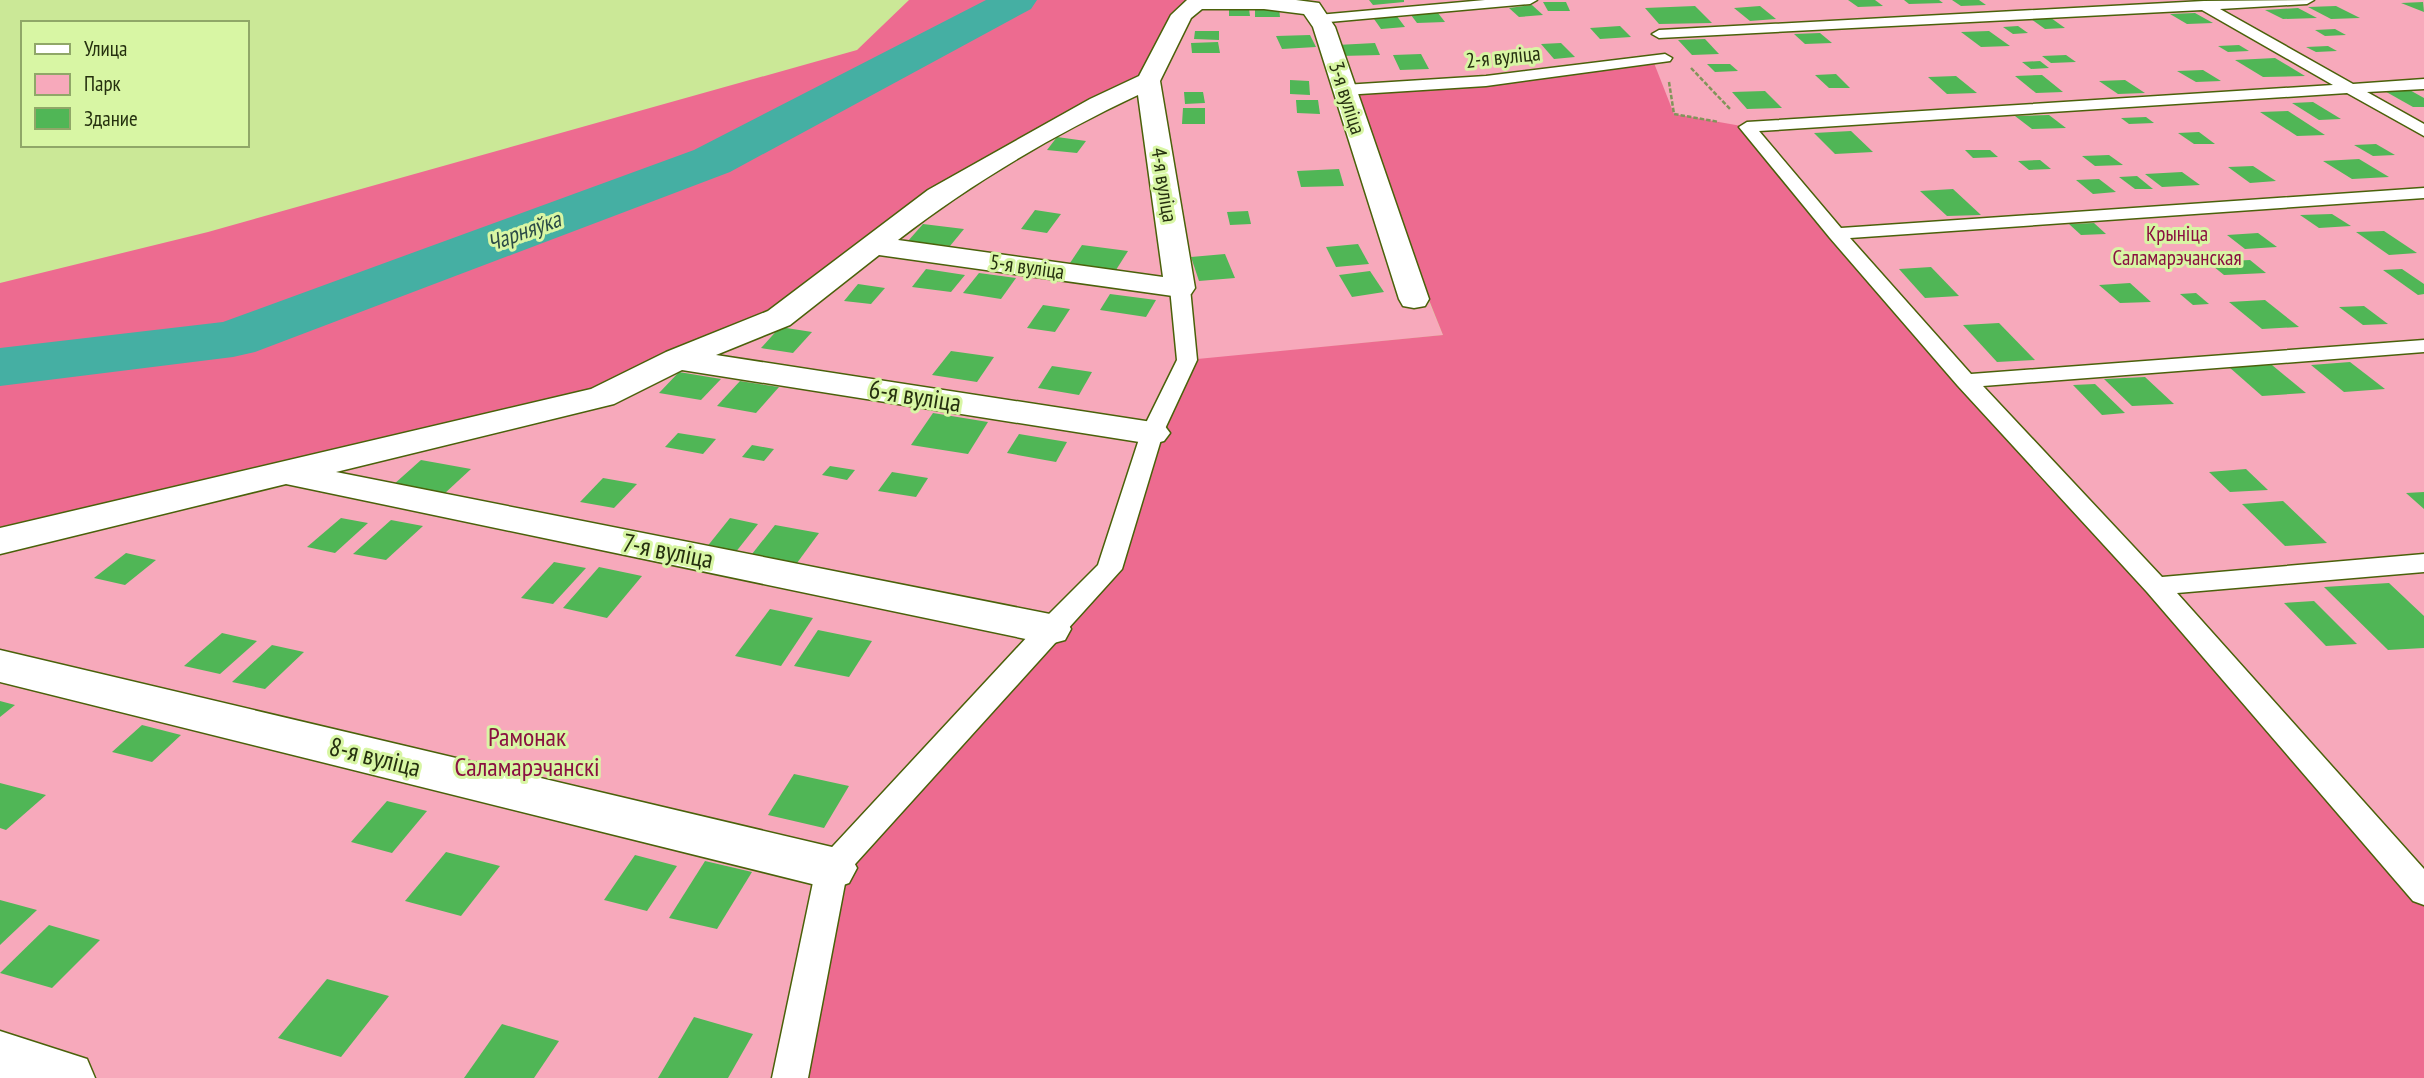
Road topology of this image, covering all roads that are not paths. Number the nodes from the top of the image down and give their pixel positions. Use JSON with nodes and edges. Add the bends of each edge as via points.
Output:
{"nodes":[{"id":1,"x":1530,"y":0,"type":"edge"},
{"id":2,"x":2307,"y":0,"type":"edge"},
{"id":3,"x":1199,"y":1,"type":"edge"},
{"id":4,"x":2200,"y":3,"type":"edge"},
{"id":5,"x":1318,"y":19,"type":"junction"},
{"id":6,"x":1659,"y":34,"type":"road end"},
{"id":7,"x":1665,"y":58,"type":"road end"},
{"id":8,"x":1147,"y":82,"type":"junction"},
{"id":9,"x":2424,"y":83,"type":"edge"},
{"id":10,"x":2350,"y":88,"type":"junction"},
{"id":11,"x":1344,"y":90,"type":"junction"},
{"id":12,"x":2424,"y":131,"type":"edge"},
{"id":13,"x":2424,"y":193,"type":"edge"},
{"id":14,"x":1836,"y":234,"type":"junction"},
{"id":15,"x":875,"y":246,"type":"junction"},
{"id":16,"x":1180,"y":288,"type":"junction"},
{"id":17,"x":1414,"y":299,"type":"dead end"},
{"id":18,"x":2424,"y":346,"type":"edge"},
{"id":19,"x":678,"y":359,"type":"junction"},
{"id":20,"x":1966,"y":380,"type":"junction"},
{"id":21,"x":1152,"y":433,"type":"junction"},
{"id":22,"x":286,"y":474,"type":"junction"},
{"id":23,"x":0,"y":541,"type":"edge"},
{"id":24,"x":2424,"y":562,"type":"edge"},
{"id":25,"x":2156,"y":586,"type":"junction"},
{"id":26,"x":1050,"y":628,"type":"junction"},
{"id":27,"x":0,"y":666,"type":"edge"},
{"id":28,"x":832,"y":868,"type":"junction"},
{"id":29,"x":2419,"y":879,"type":"edge"},
{"id":30,"x":0,"y":1057,"type":"edge"},
{"id":31,"x":67,"y":1078,"type":"edge"},
{"id":32,"x":790,"y":1078,"type":"edge"}],
"edges":[{"from":1,"to":5,"type":"lane"},
{"from":2,"to":4,"type":"lane"},
{"from":3,"to":5,"type":"street","via":[[1311,8]]},
{"from":3,"to":8,"type":"street","via":[[1182,15]]},
{"from":4,"to":6,"type":"lane"},
{"from":4,"to":10,"type":"lane"},
{"from":5,"to":11,"type":"street","name":"3-я вуліца"},
{"from":7,"to":11,"type":"lane","name":"2-я вуліца","via":[[1486,81]]},
{"from":8,"to":15,"type":"street","via":[[1099,104],[938,196]]},
{"from":8,"to":16,"type":"street","name":"4-я вуліца"},
{"from":9,"to":10,"type":"lane"},
{"from":10,"to":12,"type":"lane"},
{"from":10,"to":14,"type":"lane","via":[[1747,127]]},
{"from":11,"to":17,"type":"street","name":"3-я вуліца"},
{"from":13,"to":14,"type":"lane"},
{"from":14,"to":20,"type":"lane"},
{"from":15,"to":16,"type":"street","name":"5-я вуліца"},
{"from":15,"to":19,"type":"street","via":[[779,318]]},
{"from":16,"to":21,"type":"lane","via":[[1187,360]]},
{"from":18,"to":20,"type":"lane"},
{"from":19,"to":21,"type":"street","name":"6-я вуліца"},
{"from":19,"to":22,"type":"street","via":[[602,397]]},
{"from":20,"to":25,"type":"lane"},
{"from":21,"to":26,"type":"lane","via":[[1109,569]]},
{"from":22,"to":23,"type":"street"},
{"from":22,"to":26,"type":"street","name":"7-я вуліца"},
{"from":24,"to":25,"type":"lane"},
{"from":25,"to":29,"type":"lane"},
{"from":26,"to":28,"type":"lane"},
{"from":27,"to":28,"type":"street","name":"8-я вуліца"},
{"from":28,"to":32,"type":"lane"},
{"from":30,"to":31,"type":"street"}]}
